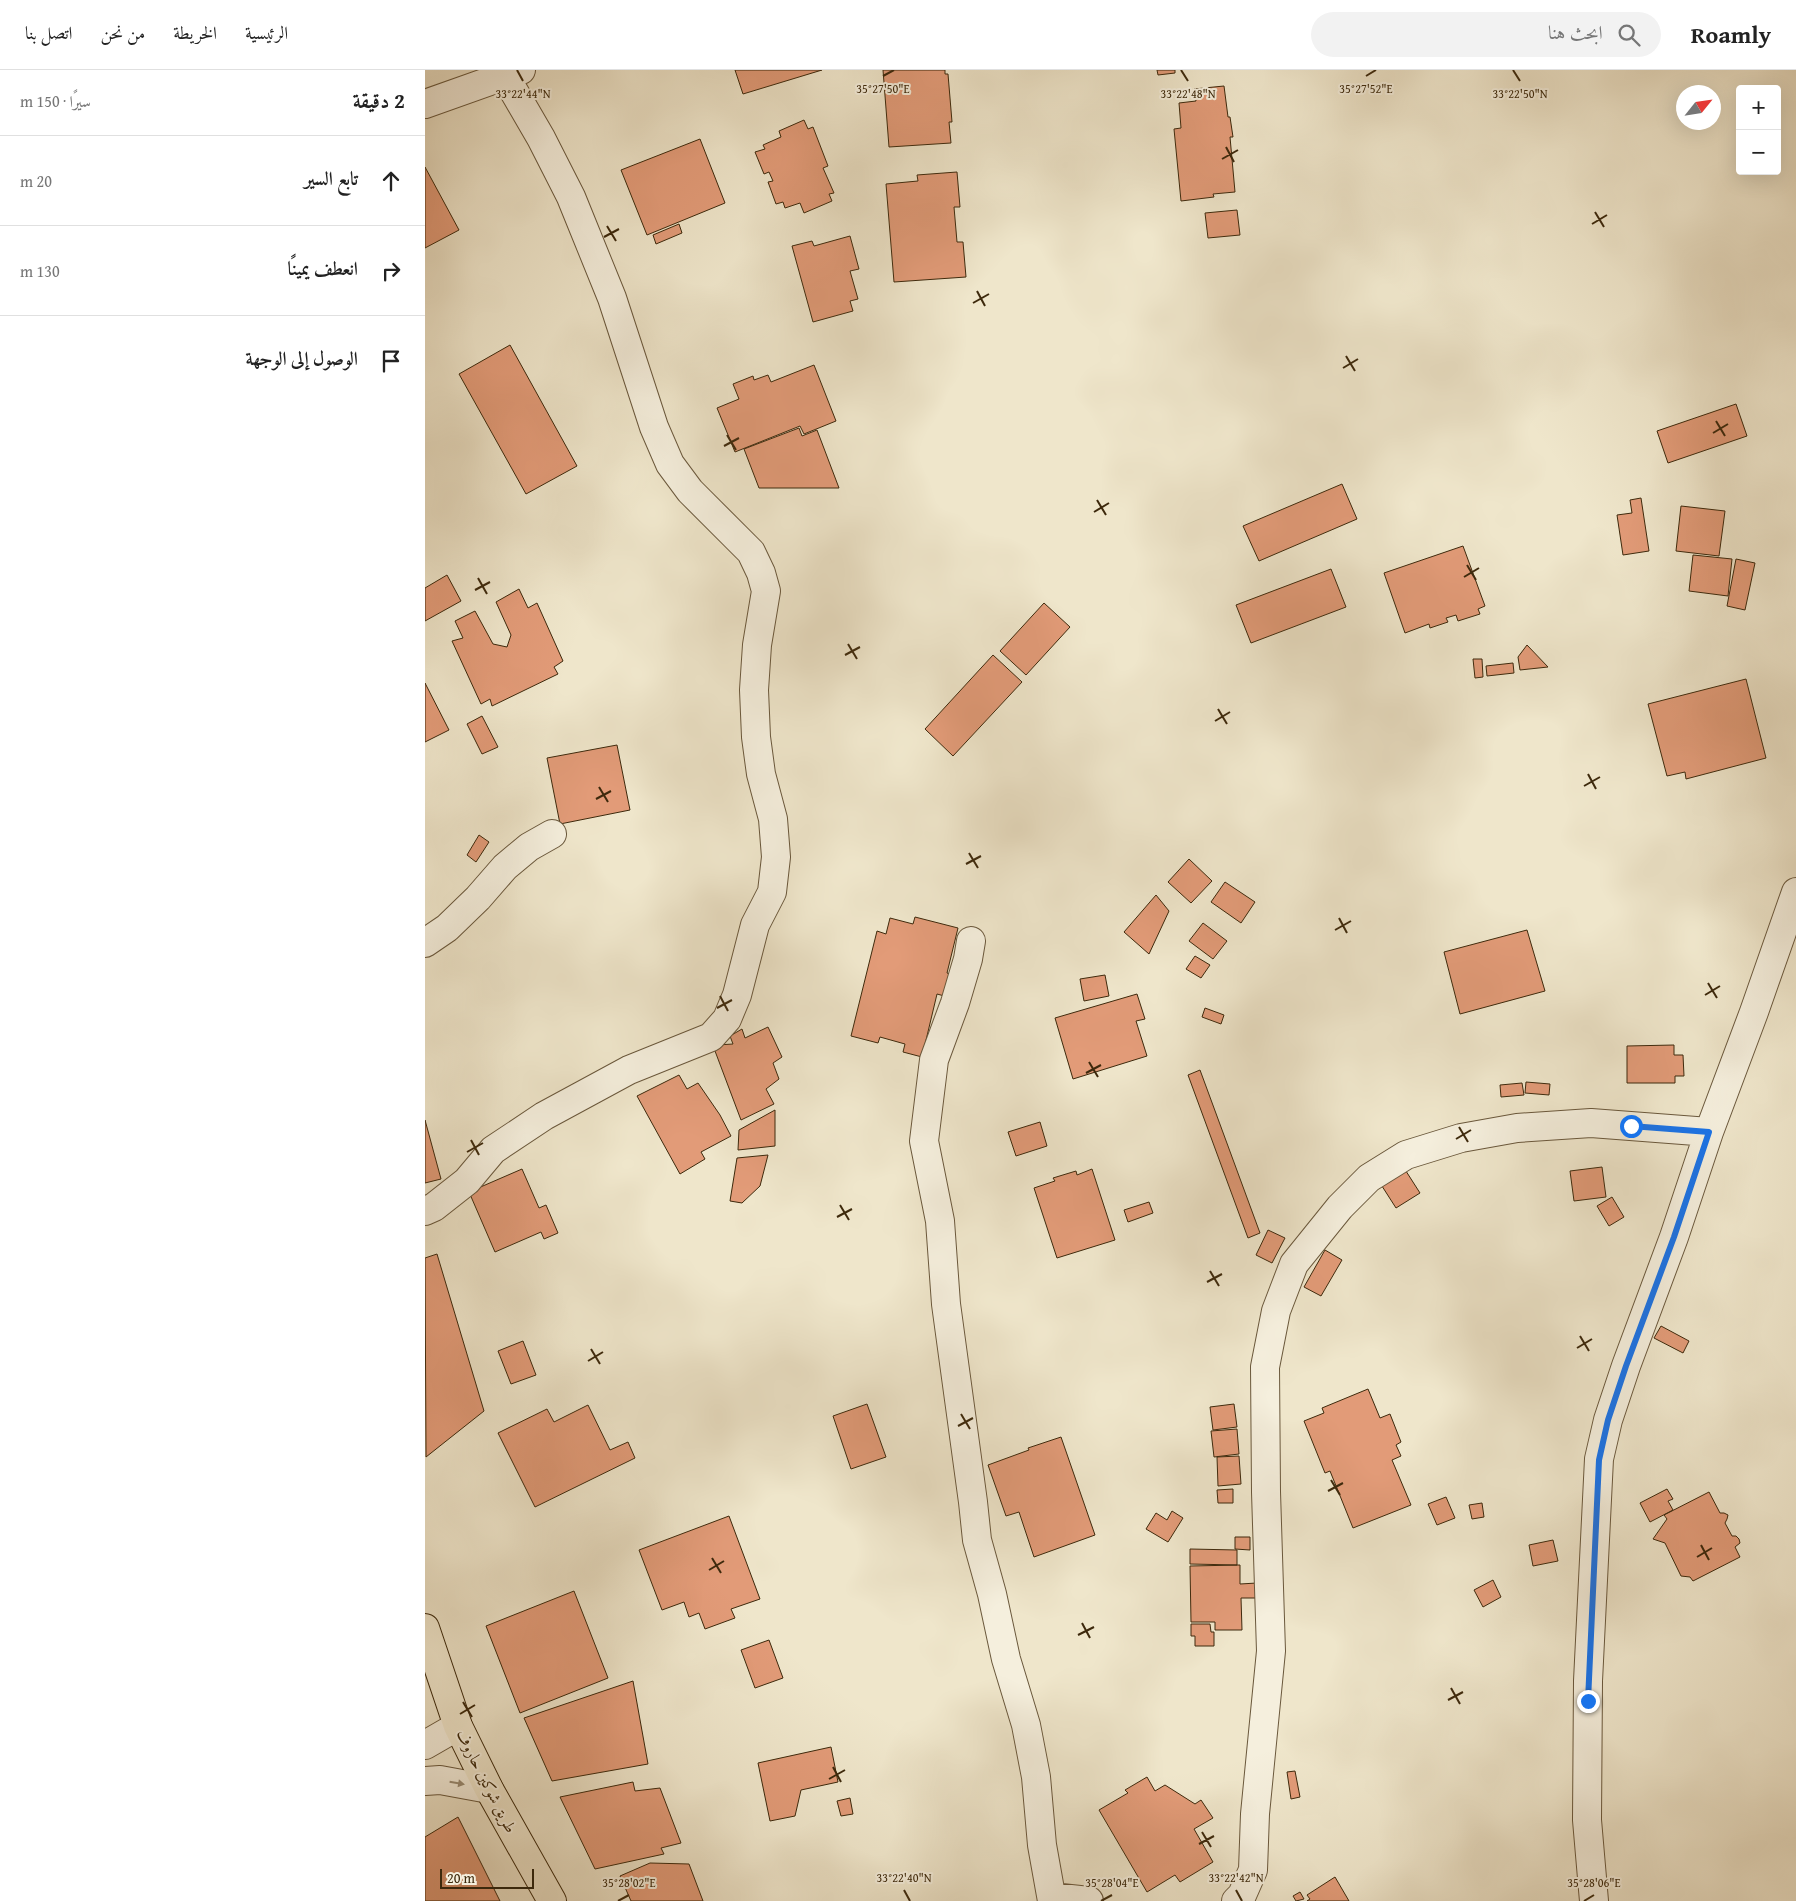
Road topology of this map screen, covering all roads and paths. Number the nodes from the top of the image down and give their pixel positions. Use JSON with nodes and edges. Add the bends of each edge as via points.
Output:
{"nodes":[{"id":1,"x":513,"y":73,"type":"edge"},
{"id":2,"x":425,"y":104,"type":"edge"},
{"id":3,"x":552,"y":834,"type":"dead end"},
{"id":4,"x":1796,"y":892,"type":"edge"},
{"id":5,"x":971,"y":941,"type":"dead end"},
{"id":6,"x":425,"y":943,"type":"edge"},
{"id":7,"x":1709,"y":1132,"type":"junction"},
{"id":8,"x":425,"y":1211,"type":"edge"},
{"id":9,"x":425,"y":1628,"type":"edge"},
{"id":10,"x":458,"y":1726,"type":"junction"},
{"id":11,"x":425,"y":1745,"type":"edge"},
{"id":12,"x":425,"y":1781,"type":"edge"},
{"id":13,"x":489,"y":1789,"type":"junction"},
{"id":14,"x":1052,"y":1899,"type":"edge"},
{"id":15,"x":552,"y":1901,"type":"edge"},
{"id":16,"x":1089,"y":1901,"type":"edge"},
{"id":17,"x":1236,"y":1901,"type":"edge"},
{"id":18,"x":1594,"y":1901,"type":"edge"}],
"edges":[{"from":1,"to":2,"type":"street"},
{"from":1,"to":8,"type":"street","via":[[571,197],[612,298],[654,427],[670,464],[690,491],[751,552],[761,574],[766,591],[757,645],[754,690],[756,738],[761,774],[773,819],[776,857],[772,892],[755,925],[737,995],[727,1019],[711,1037],[629,1070],[544,1116],[493,1150],[467,1181]]},
{"from":3,"to":6,"type":"street","via":[[529,847],[505,867],[447,928]]},
{"from":4,"to":7,"type":"street"},
{"from":5,"to":14,"type":"street","via":[[955,1003],[934,1060],[924,1141],[940,1221],[947,1304],[977,1540],[1026,1725],[1036,1777],[1041,1845]]},
{"from":7,"to":17,"type":"street","via":[[1591,1123],[1517,1128],[1443,1143],[1407,1155],[1369,1178],[1340,1207],[1294,1264],[1276,1311],[1265,1367],[1271,1651],[1255,1814],[1253,1870]]},
{"from":7,"to":18,"type":"street","via":[[1626,1366],[1599,1460],[1589,1681],[1587,1820]]},
{"from":9,"to":10,"type":"main road","name":"طريق شوكين حاروف"},
{"from":10,"to":11,"type":"street"},
{"from":10,"to":13,"type":"main road","name":"طريق شوكين حاروف"},
{"from":12,"to":13,"type":"street","one_way":true,"via":[[440,1780]]},
{"from":13,"to":15,"type":"main road","name":"طريق شوكين حاروف"},
{"from":14,"to":16,"type":"street"}]}
